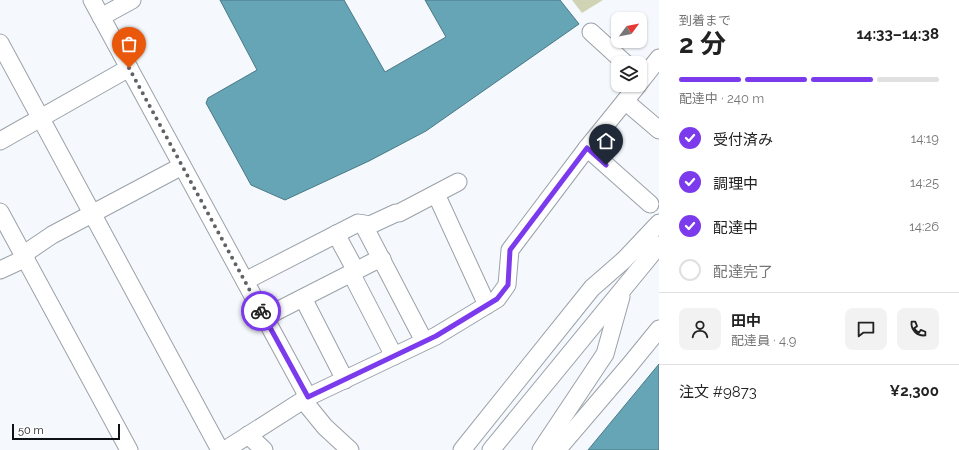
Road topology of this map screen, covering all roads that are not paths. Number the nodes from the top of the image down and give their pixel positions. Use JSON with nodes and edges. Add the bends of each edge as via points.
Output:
{"nodes":[{"id":1,"x":92,"y":0,"type":"edge"},
{"id":2,"x":132,"y":0,"type":"edge"},
{"id":3,"x":101,"y":17,"type":"junction"},
{"id":4,"x":591,"y":32,"type":"dead end"},
{"id":5,"x":0,"y":44,"type":"edge"},
{"id":6,"x":617,"y":56,"type":"edge"},
{"id":7,"x":659,"y":58,"type":"edge"},
{"id":8,"x":129,"y":68,"type":"junction"},
{"id":9,"x":647,"y":73,"type":"edge"},
{"id":10,"x":632,"y":92,"type":"edge"},
{"id":11,"x":625,"y":101,"type":"junction"},
{"id":12,"x":41,"y":118,"type":"junction"},
{"id":13,"x":659,"y":130,"type":"edge"},
{"id":14,"x":0,"y":142,"type":"edge"},
{"id":15,"x":587,"y":148,"type":"junction"},
{"id":16,"x":182,"y":166,"type":"junction"},
{"id":17,"x":458,"y":182,"type":"dead end"},
{"id":18,"x":436,"y":194,"type":"junction"},
{"id":19,"x":650,"y":204,"type":"dead end"},
{"id":20,"x":0,"y":212,"type":"edge"},
{"id":21,"x":92,"y":214,"type":"junction"},
{"id":22,"x":659,"y":223,"type":"edge"},
{"id":23,"x":363,"y":224,"type":"junction"},
{"id":24,"x":336,"y":234,"type":"junction"},
{"id":25,"x":659,"y":245,"type":"edge"},
{"id":26,"x":25,"y":256,"type":"junction"},
{"id":27,"x":382,"y":259,"type":"junction"},
{"id":28,"x":0,"y":270,"type":"edge"},
{"id":29,"x":353,"y":272,"type":"junction"},
{"id":30,"x":245,"y":281,"type":"junction"},
{"id":31,"x":623,"y":291,"type":"junction"},
{"id":32,"x":303,"y":298,"type":"junction"},
{"id":33,"x":487,"y":305,"type":"junction"},
{"id":34,"x":266,"y":319,"type":"junction"},
{"id":35,"x":659,"y":329,"type":"edge"},
{"id":36,"x":424,"y":341,"type":"junction"},
{"id":37,"x":394,"y":356,"type":"junction"},
{"id":38,"x":345,"y":380,"type":"junction"},
{"id":39,"x":306,"y":399,"type":"junction"},
{"id":40,"x":248,"y":435,"type":"junction"},
{"id":41,"x":129,"y":450,"type":"edge"},
{"id":42,"x":220,"y":450,"type":"edge"},
{"id":43,"x":225,"y":450,"type":"edge"},
{"id":44,"x":264,"y":450,"type":"edge"},
{"id":45,"x":350,"y":450,"type":"edge"},
{"id":46,"x":462,"y":450,"type":"edge"},
{"id":47,"x":491,"y":450,"type":"edge"},
{"id":48,"x":541,"y":450,"type":"edge"},
{"id":49,"x":557,"y":450,"type":"edge"}],
"edges":[{"from":1,"to":3,"type":"street"},
{"from":2,"to":3,"type":"street"},
{"from":3,"to":8,"type":"street"},
{"from":4,"to":6,"type":"street"},
{"from":5,"to":12,"type":"street"},
{"from":7,"to":9,"type":"street"},
{"from":8,"to":12,"type":"street"},
{"from":8,"to":16,"type":"street"},
{"from":10,"to":11,"type":"street"},
{"from":11,"to":13,"type":"street"},
{"from":11,"to":15,"type":"street"},
{"from":12,"to":14,"type":"street"},
{"from":12,"to":21,"type":"street"},
{"from":15,"to":19,"type":"street"},
{"from":15,"to":33,"type":"street","via":[[510,250],[508,285],[497,299]]},
{"from":16,"to":21,"type":"street"},
{"from":16,"to":30,"type":"street"},
{"from":17,"to":18,"type":"street"},
{"from":18,"to":23,"type":"street","via":[[370,225]]},
{"from":18,"to":33,"type":"street"},
{"from":20,"to":26,"type":"street"},
{"from":21,"to":26,"type":"street","via":[[52,235]]},
{"from":21,"to":42,"type":"street"},
{"from":22,"to":46,"type":"street","via":[[624,260],[592,288]]},
{"from":23,"to":24,"type":"street","via":[[358,223]]},
{"from":23,"to":27,"type":"street"},
{"from":24,"to":29,"type":"street"},
{"from":24,"to":30,"type":"street"},
{"from":25,"to":31,"type":"street"},
{"from":26,"to":28,"type":"street"},
{"from":26,"to":41,"type":"street"},
{"from":27,"to":29,"type":"street"},
{"from":27,"to":36,"type":"street"},
{"from":29,"to":32,"type":"street"},
{"from":29,"to":37,"type":"street"},
{"from":30,"to":34,"type":"street"},
{"from":31,"to":47,"type":"street"},
{"from":31,"to":48,"type":"street","via":[[605,354]]},
{"from":32,"to":34,"type":"street"},
{"from":32,"to":38,"type":"street"},
{"from":33,"to":36,"type":"street"},
{"from":34,"to":39,"type":"street"},
{"from":35,"to":49,"type":"street"},
{"from":36,"to":37,"type":"street"},
{"from":37,"to":38,"type":"street"},
{"from":38,"to":39,"type":"street"},
{"from":39,"to":40,"type":"street"},
{"from":39,"to":45,"type":"street","via":[[320,422]]},
{"from":40,"to":43,"type":"street"},
{"from":40,"to":44,"type":"street"}]}
